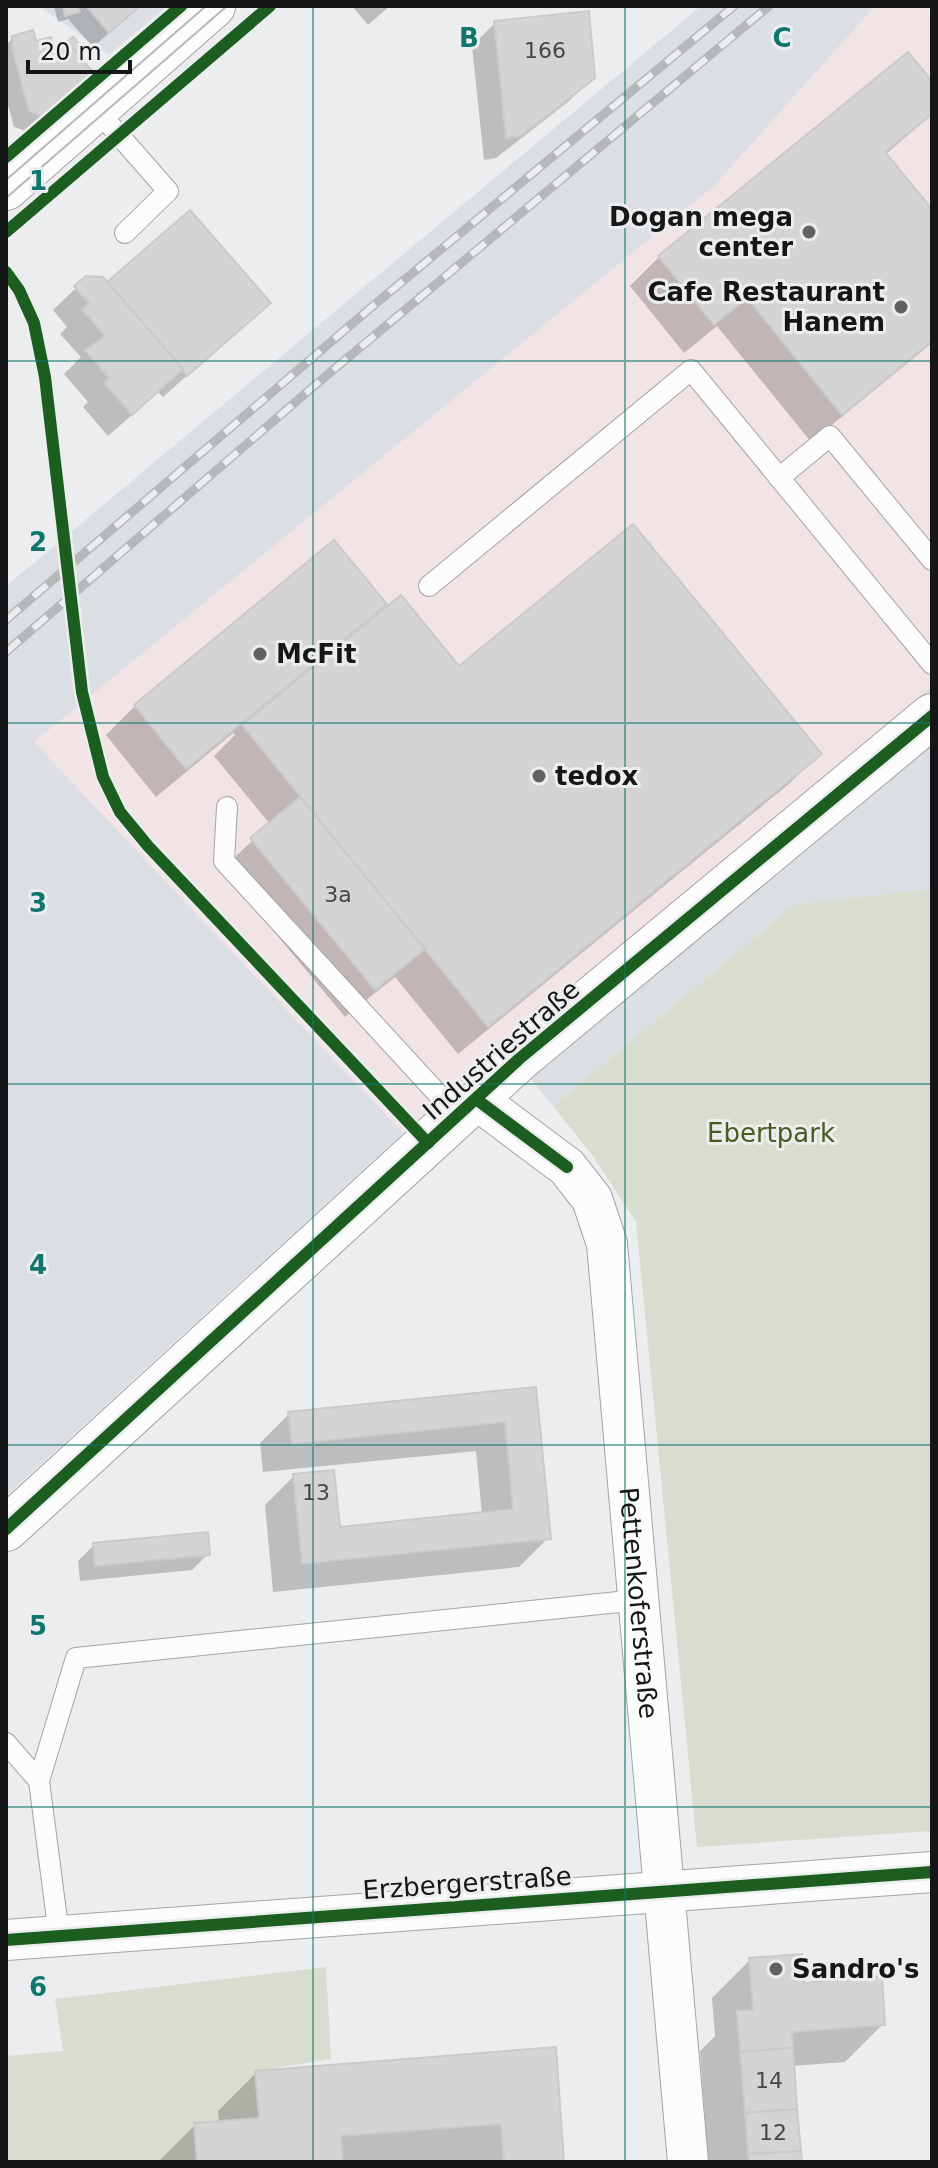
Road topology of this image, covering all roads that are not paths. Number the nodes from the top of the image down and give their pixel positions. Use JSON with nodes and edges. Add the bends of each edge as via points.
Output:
{"nodes":[{"id":1,"x":213,"y":6,"type":"edge"},
{"id":2,"x":96,"y":109,"type":"junction"},
{"id":3,"x":9,"y":177,"type":"edge"},
{"id":4,"x":125,"y":233,"type":"dead end"},
{"id":5,"x":779,"y":478,"type":"junction"},
{"id":6,"x":932,"y":560,"type":"edge"},
{"id":7,"x":429,"y":586,"type":"dead end"},
{"id":8,"x":932,"y":664,"type":"edge"},
{"id":9,"x":932,"y":716,"type":"edge"},
{"id":10,"x":227,"y":807,"type":"dead end"},
{"id":11,"x":467,"y":1108,"type":"junction"},
{"id":12,"x":6,"y":1529,"type":"edge"},
{"id":13,"x":638,"y":1600,"type":"junction"},
{"id":14,"x":6,"y":1743,"type":"edge"},
{"id":15,"x":39,"y":1781,"type":"junction"},
{"id":16,"x":932,"y":1872,"type":"edge"},
{"id":17,"x":664,"y":1891,"type":"junction"},
{"id":18,"x":59,"y":1935,"type":"junction"},
{"id":19,"x":6,"y":1940,"type":"edge"},
{"id":20,"x":688,"y":2162,"type":"edge"}],
"edges":[{"from":1,"to":2,"type":"street"},
{"from":2,"to":3,"type":"street"},
{"from":2,"to":4,"type":"lane","via":[[168,191]]},
{"from":5,"to":6,"type":"lane","via":[[830,436]]},
{"from":5,"to":7,"type":"lane","via":[[691,370]]},
{"from":5,"to":8,"type":"lane"},
{"from":9,"to":11,"type":"street","name":"Industriestraße"},
{"from":10,"to":11,"type":"lane","via":[[224,861]]},
{"from":11,"to":12,"type":"street","name":"Industriestraße"},
{"from":11,"to":13,"type":"street","name":"Pettenkoferstraße","via":[[567,1167],[592,1199],[607,1244]]},
{"from":13,"to":15,"type":"lane","via":[[76,1658]]},
{"from":13,"to":17,"type":"street","name":"Pettenkoferstraße"},
{"from":14,"to":15,"type":"lane"},
{"from":15,"to":18,"type":"lane"},
{"from":16,"to":17,"type":"street","name":"Erzbergerstraße"},
{"from":17,"to":18,"type":"street","name":"Erzbergerstraße"},
{"from":17,"to":20,"type":"street","name":"Pettenkoferstraße"},
{"from":18,"to":19,"type":"street","name":"Erzbergerstraße"}]}
